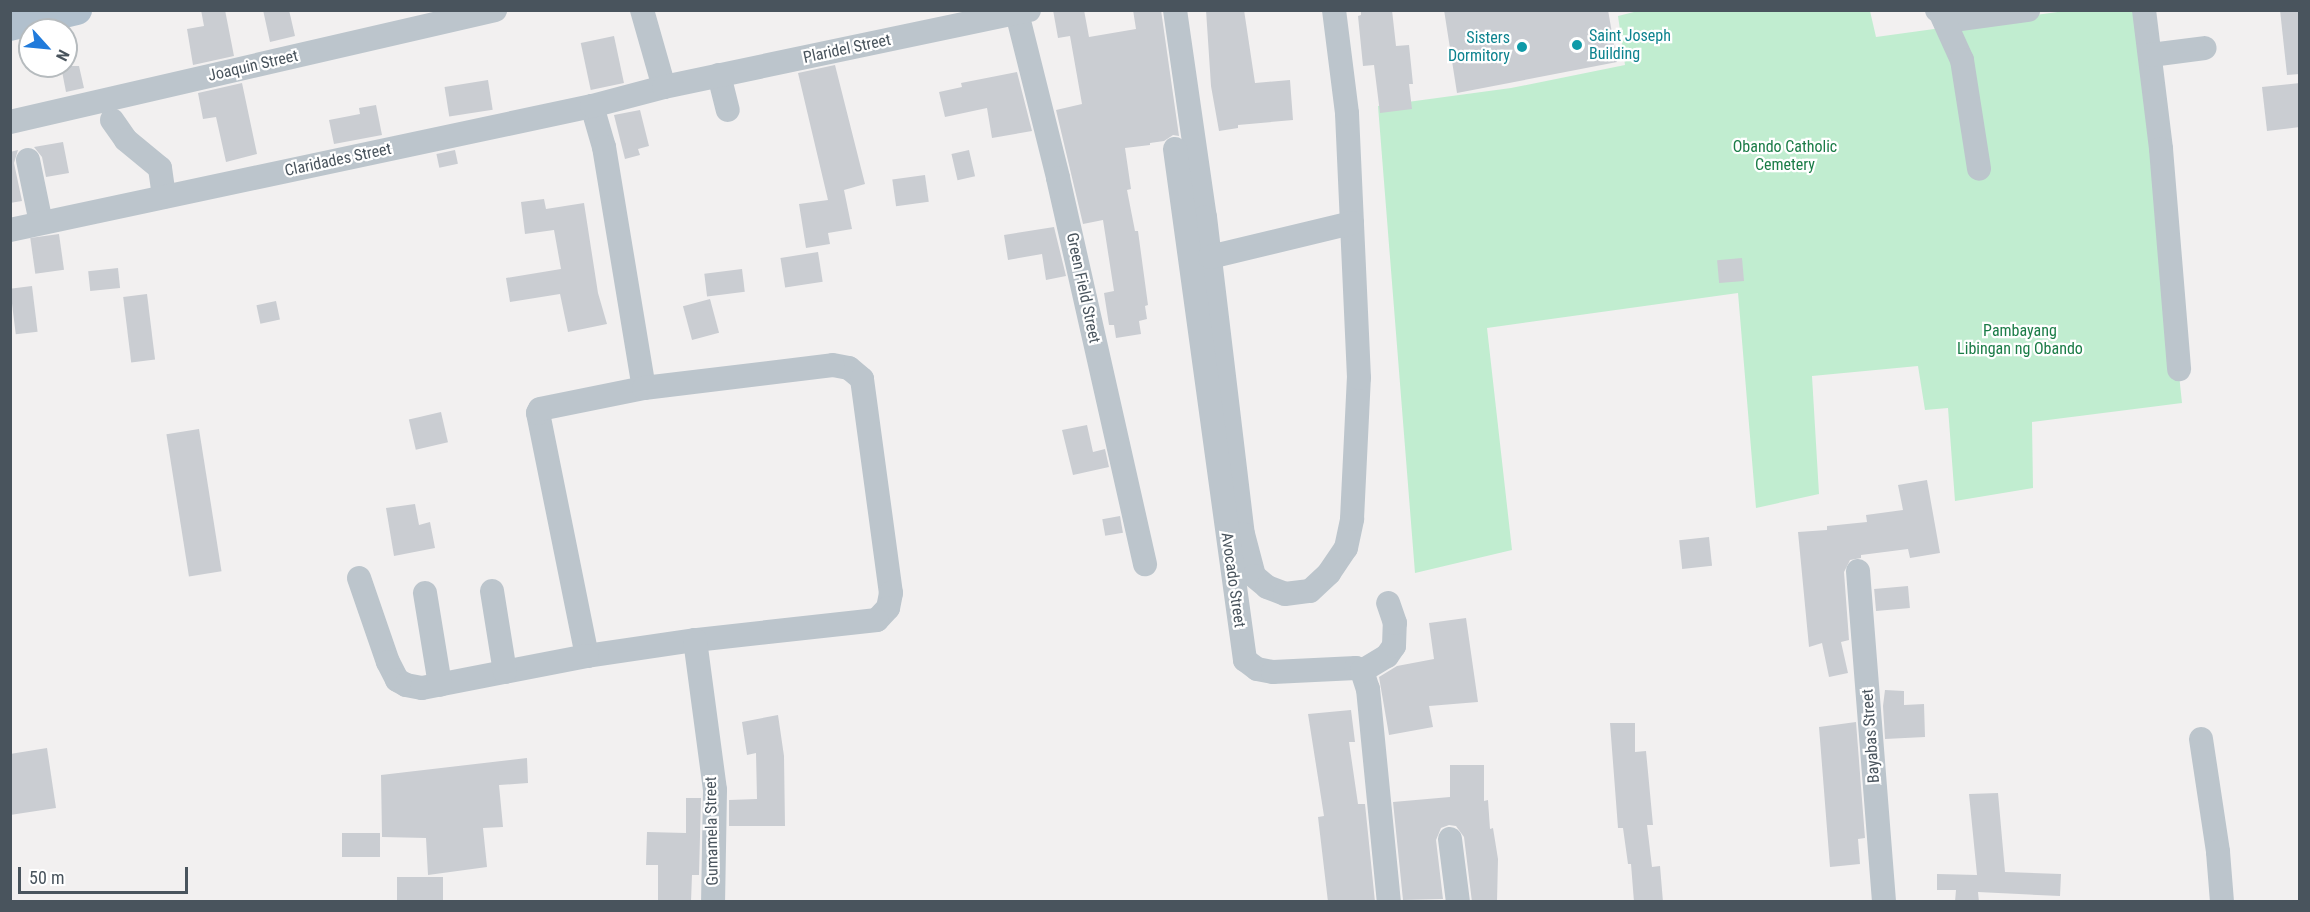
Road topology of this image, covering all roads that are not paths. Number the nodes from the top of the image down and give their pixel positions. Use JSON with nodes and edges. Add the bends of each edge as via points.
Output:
{"nodes":[{"id":1,"x":77,"y":10,"type":"edge"},
{"id":2,"x":495,"y":10,"type":"edge"},
{"id":3,"x":642,"y":10,"type":"edge"},
{"id":4,"x":1175,"y":10,"type":"edge"},
{"id":5,"x":1334,"y":10,"type":"edge"},
{"id":6,"x":2028,"y":10,"type":"edge"},
{"id":7,"x":2144,"y":10,"type":"edge"},
{"id":8,"x":1023,"y":12,"type":"edge"},
{"id":9,"x":1940,"y":13,"type":"edge"},
{"id":10,"x":10,"y":26,"type":"edge"},
{"id":11,"x":2205,"y":48,"type":"dead end"},
{"id":12,"x":2151,"y":55,"type":"junction"},
{"id":13,"x":719,"y":75,"type":"junction"},
{"id":14,"x":664,"y":87,"type":"junction"},
{"id":15,"x":592,"y":106,"type":"junction"},
{"id":16,"x":728,"y":110,"type":"dead end"},
{"id":17,"x":112,"y":120,"type":"dead end"},
{"id":18,"x":10,"y":122,"type":"edge"},
{"id":19,"x":1175,"y":149,"type":"dead end"},
{"id":20,"x":28,"y":160,"type":"dead end"},
{"id":21,"x":1979,"y":169,"type":"dead end"},
{"id":22,"x":164,"y":197,"type":"junction"},
{"id":23,"x":41,"y":223,"type":"junction"},
{"id":24,"x":1352,"y":223,"type":"junction"},
{"id":25,"x":10,"y":230,"type":"edge"},
{"id":26,"x":1210,"y":257,"type":"junction"},
{"id":27,"x":2179,"y":369,"type":"dead end"},
{"id":28,"x":644,"y":388,"type":"junction"},
{"id":29,"x":1145,"y":564,"type":"dead end"},
{"id":30,"x":1858,"y":571,"type":"dead end"},
{"id":31,"x":359,"y":578,"type":"dead end"},
{"id":32,"x":492,"y":591,"type":"dead end"},
{"id":33,"x":425,"y":593,"type":"dead end"},
{"id":34,"x":1389,"y":603,"type":"dead end"},
{"id":35,"x":695,"y":640,"type":"junction"},
{"id":36,"x":587,"y":657,"type":"junction"},
{"id":37,"x":1362,"y":671,"type":"junction"},
{"id":38,"x":505,"y":672,"type":"junction"},
{"id":39,"x":440,"y":685,"type":"junction"},
{"id":40,"x":2201,"y":739,"type":"dead end"},
{"id":41,"x":1450,"y":839,"type":"dead end"},
{"id":42,"x":713,"y":902,"type":"edge"},
{"id":43,"x":1389,"y":902,"type":"edge"},
{"id":44,"x":1458,"y":902,"type":"edge"},
{"id":45,"x":1884,"y":902,"type":"edge"},
{"id":46,"x":2222,"y":902,"type":"edge"}],
"edges":[{"from":1,"to":10,"type":"main road"},
{"from":2,"to":18,"type":"street","name":"Joaquin Street"},
{"from":3,"to":14,"type":"street"},
{"from":4,"to":26,"type":"street"},
{"from":5,"to":24,"type":"street","via":[[1347,112]]},
{"from":6,"to":9,"type":"street","via":[[1953,20]]},
{"from":7,"to":12,"type":"street"},
{"from":8,"to":13,"type":"street","name":"Plaridel Street"},
{"from":8,"to":29,"type":"street","name":"Green Field Street"},
{"from":9,"to":21,"type":"street","via":[[1962,60]]},
{"from":11,"to":12,"type":"street"},
{"from":12,"to":27,"type":"street"},
{"from":13,"to":14,"type":"street","name":"Plaridel Street"},
{"from":13,"to":16,"type":"street"},
{"from":14,"to":15,"type":"street","name":"Claridades Street"},
{"from":15,"to":22,"type":"street","name":"Claridades Street"},
{"from":15,"to":28,"type":"street","via":[[604,147]]},
{"from":17,"to":22,"type":"street","via":[[126,140],[160,168]]},
{"from":19,"to":37,"type":"street","name":"Avocado Street","via":[[1245,660],[1257,669],[1273,672],[1356,668]]},
{"from":20,"to":23,"type":"street"},
{"from":22,"to":23,"type":"street","name":"Claridades Street"},
{"from":23,"to":25,"type":"street","name":"Claridades Street"},
{"from":24,"to":26,"type":"street"},
{"from":24,"to":26,"type":"street","via":[[1359,378],[1352,519],[1346,548],[1329,573],[1310,591],[1285,594],[1254,576],[1243,534]]},
{"from":28,"to":35,"type":"street","via":[[833,365],[849,368],[862,379],[891,593],[888,608],[877,620]]},
{"from":28,"to":36,"type":"street","via":[[543,407],[538,413]]},
{"from":30,"to":45,"type":"street","name":"Bayabas Street"},
{"from":31,"to":39,"type":"street","via":[[397,680],[416,688]]},
{"from":32,"to":38,"type":"street"},
{"from":33,"to":39,"type":"street"},
{"from":34,"to":37,"type":"street","via":[[1395,623],[1394,646],[1387,656]]},
{"from":35,"to":36,"type":"street"},
{"from":35,"to":42,"type":"street","name":"Gumamela Street","via":[[715,790]]},
{"from":36,"to":38,"type":"street"},
{"from":37,"to":43,"type":"street","via":[[1368,690]]},
{"from":38,"to":39,"type":"street"},
{"from":40,"to":46,"type":"street"},
{"from":41,"to":44,"type":"street"}]}
